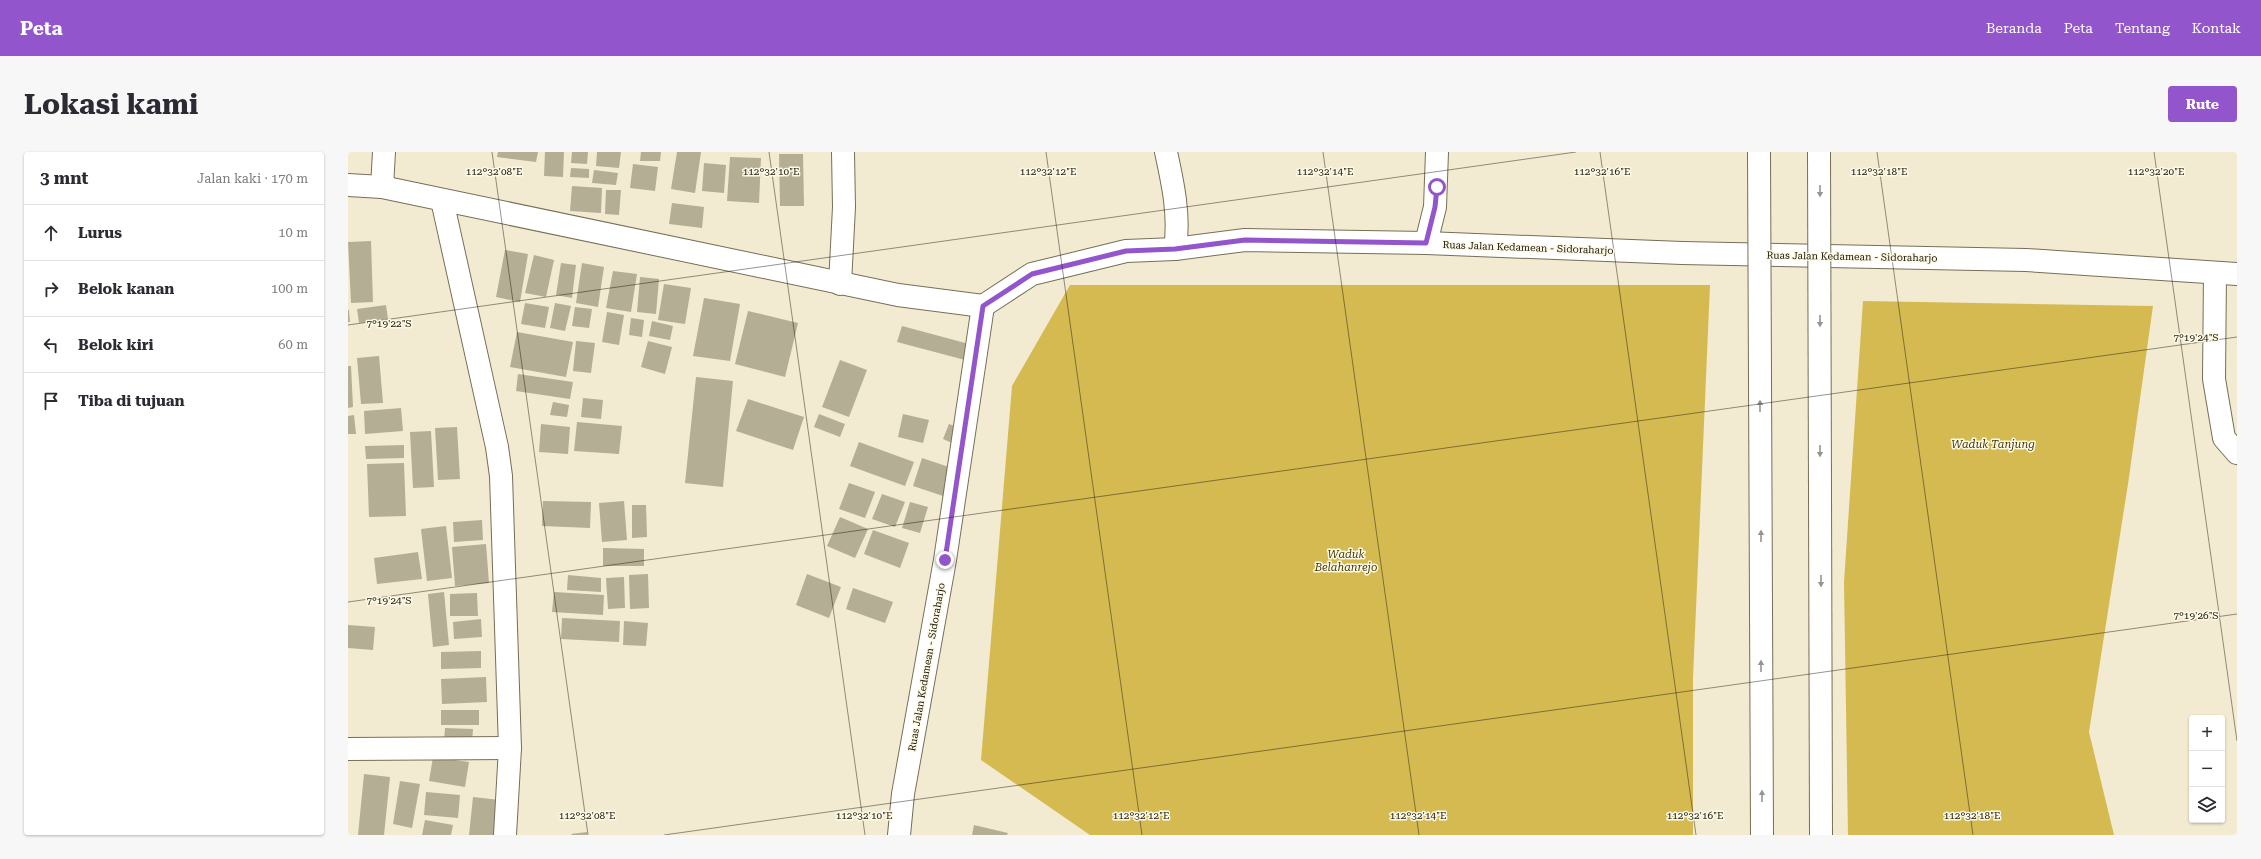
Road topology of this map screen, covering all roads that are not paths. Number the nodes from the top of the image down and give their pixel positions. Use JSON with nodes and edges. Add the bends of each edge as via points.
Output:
{"nodes":[{"id":1,"x":384,"y":152,"type":"edge"},
{"id":2,"x":843,"y":152,"type":"edge"},
{"id":3,"x":1166,"y":152,"type":"edge"},
{"id":4,"x":1437,"y":152,"type":"edge"},
{"id":5,"x":1760,"y":152,"type":"edge"},
{"id":6,"x":1820,"y":152,"type":"edge"},
{"id":7,"x":348,"y":185,"type":"edge"},
{"id":8,"x":382,"y":187,"type":"junction"},
{"id":9,"x":442,"y":200,"type":"junction"},
{"id":10,"x":1426,"y":243,"type":"junction"},
{"id":11,"x":1175,"y":249,"type":"junction"},
{"id":12,"x":2215,"y":273,"type":"junction"},
{"id":13,"x":2237,"y":274,"type":"edge"},
{"id":14,"x":840,"y":284,"type":"junction"},
{"id":15,"x":983,"y":306,"type":"junction"},
{"id":16,"x":2237,"y":453,"type":"edge"},
{"id":17,"x":348,"y":748,"type":"edge"},
{"id":18,"x":510,"y":748,"type":"junction"},
{"id":19,"x":505,"y":835,"type":"edge"},
{"id":20,"x":899,"y":835,"type":"edge"},
{"id":21,"x":1762,"y":835,"type":"edge"},
{"id":22,"x":1821,"y":835,"type":"edge"}],
"edges":[{"from":1,"to":8,"type":"main road"},
{"from":2,"to":14,"type":"main road","via":[[844,208]]},
{"from":3,"to":11,"type":"main road","via":[[1174,189],[1178,231]]},
{"from":4,"to":10,"type":"main road","via":[[1435,207]]},
{"from":21,"to":5,"type":"main road","one_way":true,"bridge":true},
{"from":6,"to":22,"type":"main road","one_way":true,"bridge":true},
{"from":7,"to":8,"type":"main road"},
{"from":8,"to":9,"type":"main road"},
{"from":9,"to":14,"type":"main road"},
{"from":9,"to":18,"type":"main road","via":[[497,447],[501,476]]},
{"from":10,"to":11,"type":"main road","name":"Ruas Jalan Kedamean - Sidoraharjo","via":[[1245,240]]},
{"from":10,"to":12,"type":"main road","name":"Ruas Jalan Kedamean - Sidoraharjo","via":[[1682,253],[2026,260]]},
{"from":11,"to":15,"type":"main road","name":"Ruas Jalan Kedamean - Sidoraharjo","via":[[1126,251],[1032,274]]},
{"from":12,"to":13,"type":"main road","name":"Ruas Jalan Kedamean - Sidoraharjo"},
{"from":12,"to":16,"type":"main road","via":[[2214,379],[2224,438]]},
{"from":14,"to":15,"type":"main road","via":[[898,295]]},
{"from":15,"to":20,"type":"main road","name":"Ruas Jalan Kedamean - Sidoraharjo","via":[[945,560],[903,794]]},
{"from":17,"to":18,"type":"main road"},
{"from":18,"to":19,"type":"main road"}]}
